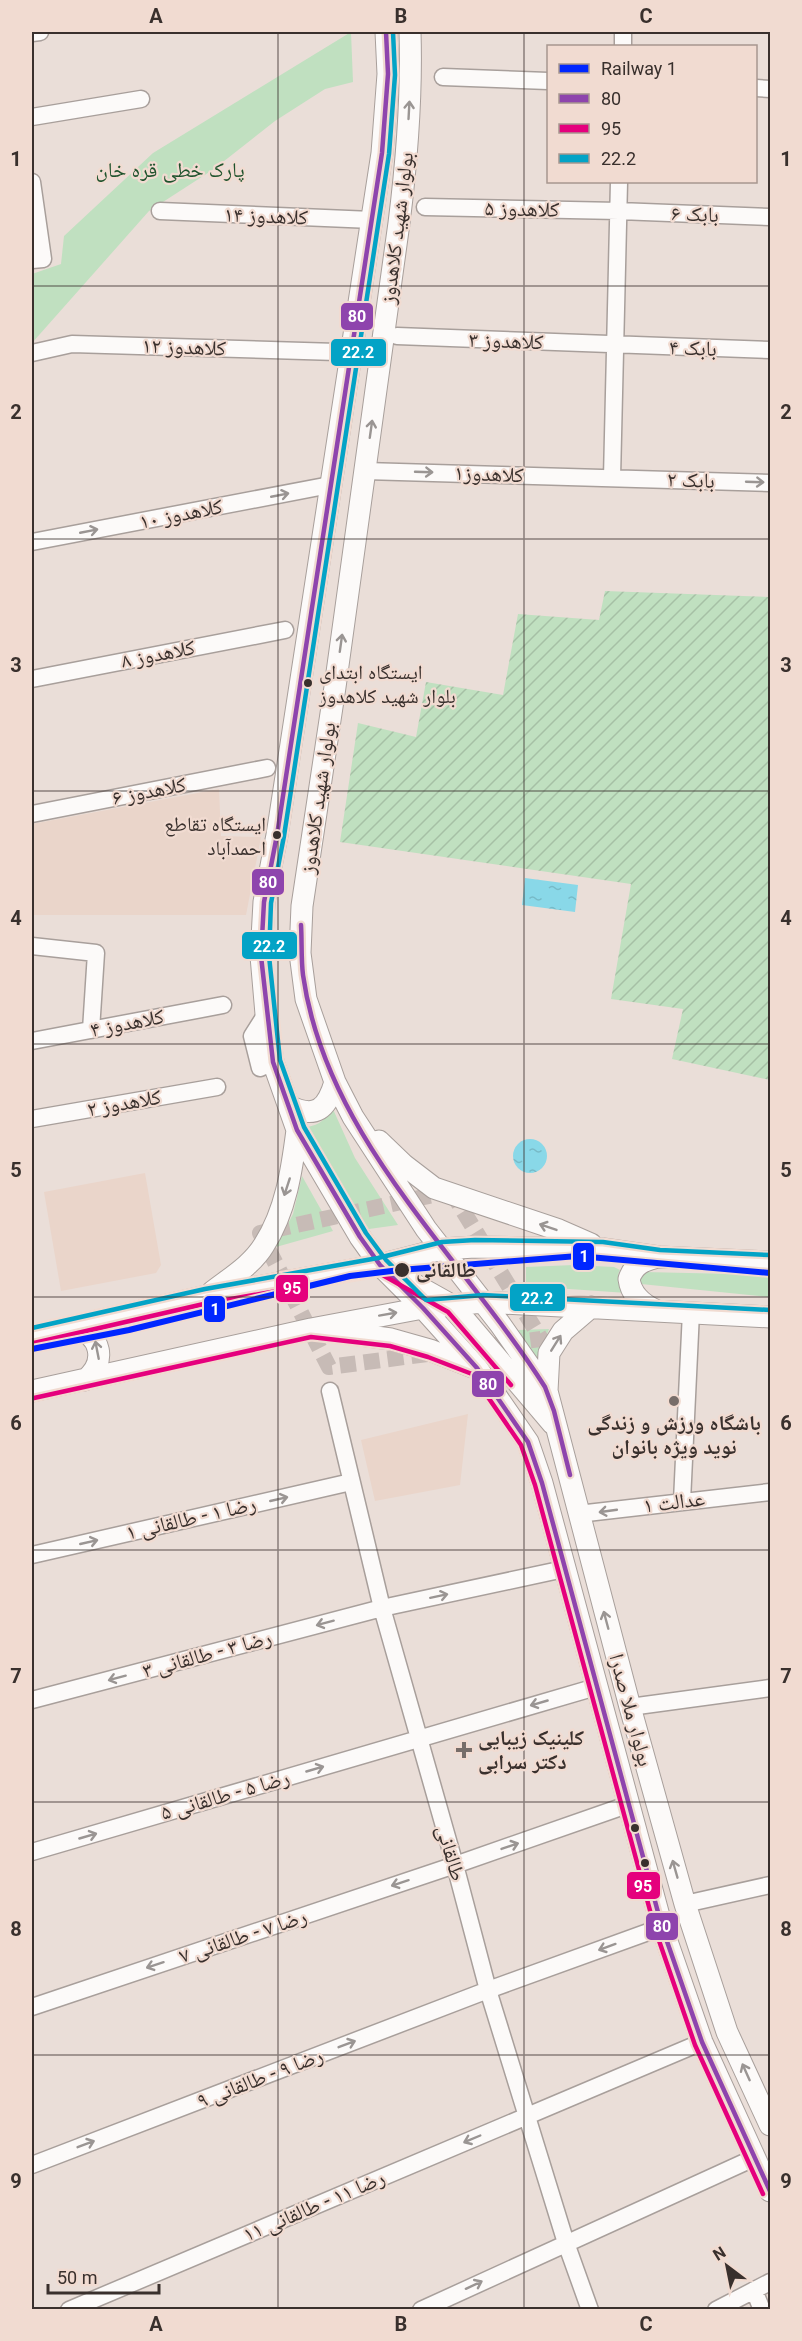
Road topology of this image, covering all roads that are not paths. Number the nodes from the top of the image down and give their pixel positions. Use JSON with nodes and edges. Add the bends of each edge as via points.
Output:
{"nodes":[{"id":1,"x":40,"y":32,"type":"edge"},
{"id":2,"x":386,"y":32,"type":"edge"},
{"id":3,"x":410,"y":32,"type":"edge"},
{"id":4,"x":32,"y":33,"type":"edge"},
{"id":5,"x":443,"y":77,"type":"dead end"},
{"id":6,"x":547,"y":81,"type":"edge"},
{"id":7,"x":141,"y":99,"type":"dead end"},
{"id":8,"x":32,"y":117,"type":"edge"},
{"id":9,"x":32,"y":182,"type":"edge"},
{"id":10,"x":619,"y":183,"type":"edge"},
{"id":11,"x":425,"y":207,"type":"dead end"},
{"id":12,"x":160,"y":211,"type":"dead end"},
{"id":13,"x":619,"y":211,"type":"junction"},
{"id":14,"x":771,"y":217,"type":"edge"},
{"id":15,"x":372,"y":220,"type":"junction"},
{"id":16,"x":37,"y":260,"type":"edge"},
{"id":17,"x":397,"y":336,"type":"dead end"},
{"id":18,"x":615,"y":346,"type":"junction"},
{"id":19,"x":771,"y":350,"type":"edge"},
{"id":20,"x":337,"y":352,"type":"dead end"},
{"id":21,"x":32,"y":353,"type":"edge"},
{"id":22,"x":365,"y":471,"type":"junction"},
{"id":23,"x":612,"y":478,"type":"junction"},
{"id":24,"x":771,"y":483,"type":"edge"},
{"id":25,"x":330,"y":485,"type":"junction"},
{"id":26,"x":32,"y":542,"type":"edge"},
{"id":27,"x":285,"y":630,"type":"dead end"},
{"id":28,"x":32,"y":679,"type":"edge"},
{"id":29,"x":267,"y":768,"type":"dead end"},
{"id":30,"x":32,"y":814,"type":"edge"},
{"id":31,"x":32,"y":946,"type":"edge"},
{"id":32,"x":223,"y":1005,"type":"dead end"},
{"id":33,"x":91,"y":1030,"type":"junction"},
{"id":34,"x":32,"y":1041,"type":"edge"},
{"id":35,"x":334,"y":1082,"type":"junction"},
{"id":36,"x":217,"y":1087,"type":"dead end"},
{"id":37,"x":289,"y":1106,"type":"junction"},
{"id":38,"x":353,"y":1117,"type":"junction"},
{"id":39,"x":32,"y":1119,"type":"edge"},
{"id":40,"x":297,"y":1130,"type":"junction"},
{"id":41,"x":442,"y":1249,"type":"junction"},
{"id":42,"x":603,"y":1249,"type":"junction"},
{"id":43,"x":659,"y":1257,"type":"junction"},
{"id":44,"x":771,"y":1262,"type":"edge"},
{"id":45,"x":380,"y":1265,"type":"junction"},
{"id":46,"x":207,"y":1296,"type":"junction"},
{"id":47,"x":483,"y":1302,"type":"junction"},
{"id":48,"x":453,"y":1306,"type":"junction"},
{"id":49,"x":591,"y":1307,"type":"junction"},
{"id":50,"x":423,"y":1308,"type":"junction"},
{"id":51,"x":655,"y":1310,"type":"junction"},
{"id":52,"x":691,"y":1312,"type":"junction"},
{"id":53,"x":771,"y":1317,"type":"edge"},
{"id":54,"x":74,"y":1328,"type":"junction"},
{"id":55,"x":311,"y":1329,"type":"junction"},
{"id":56,"x":32,"y":1336,"type":"edge"},
{"id":57,"x":477,"y":1368,"type":"junction"},
{"id":58,"x":85,"y":1380,"type":"junction"},
{"id":59,"x":32,"y":1391,"type":"edge"},
{"id":60,"x":330,"y":1391,"type":"dead end"},
{"id":61,"x":547,"y":1391,"type":"junction"},
{"id":62,"x":559,"y":1431,"type":"junction"},
{"id":63,"x":528,"y":1442,"type":"junction"},
{"id":64,"x":351,"y":1482,"type":"junction"},
{"id":65,"x":771,"y":1492,"type":"edge"},
{"id":66,"x":682,"y":1501,"type":"junction"},
{"id":67,"x":578,"y":1515,"type":"junction"},
{"id":68,"x":32,"y":1555,"type":"edge"},
{"id":69,"x":564,"y":1569,"type":"junction"},
{"id":70,"x":382,"y":1608,"type":"junction"},
{"id":71,"x":596,"y":1687,"type":"junction"},
{"id":72,"x":771,"y":1688,"type":"edge"},
{"id":73,"x":32,"y":1700,"type":"edge"},
{"id":74,"x":630,"y":1707,"type":"junction"},
{"id":75,"x":418,"y":1738,"type":"junction"},
{"id":76,"x":627,"y":1805,"type":"junction"},
{"id":77,"x":32,"y":1852,"type":"edge"},
{"id":78,"x":455,"y":1865,"type":"junction"},
{"id":79,"x":771,"y":1885,"type":"edge"},
{"id":80,"x":685,"y":1904,"type":"junction"},
{"id":81,"x":662,"y":1927,"type":"junction"},
{"id":82,"x":488,"y":1990,"type":"junction"},
{"id":83,"x":32,"y":2007,"type":"edge"},
{"id":84,"x":702,"y":2042,"type":"junction"},
{"id":85,"x":764,"y":2097,"type":"edge"},
{"id":86,"x":526,"y":2116,"type":"junction"},
{"id":87,"x":771,"y":2125,"type":"edge"},
{"id":88,"x":754,"y":2158,"type":"junction"},
{"id":89,"x":32,"y":2165,"type":"edge"},
{"id":90,"x":771,"y":2191,"type":"edge"},
{"id":91,"x":566,"y":2242,"type":"junction"},
{"id":92,"x":771,"y":2282,"type":"edge"},
{"id":93,"x":754,"y":2290,"type":"junction"},
{"id":94,"x":69,"y":2310,"type":"edge"},
{"id":95,"x":421,"y":2310,"type":"edge"},
{"id":96,"x":590,"y":2310,"type":"edge"},
{"id":97,"x":716,"y":2310,"type":"edge"},
{"id":98,"x":762,"y":2310,"type":"edge"}],
"edges":[{"from":1,"to":4,"type":"street"},
{"from":2,"to":15,"type":"main road","name":"بولوار شهید کلاهدوز","via":[[388,74]]},
{"from":22,"to":3,"type":"main road","name":"بولوار شهید کلاهدوز","one_way":true,"via":[[407,156]]},
{"from":5,"to":6,"type":"street"},
{"from":7,"to":8,"type":"street"},
{"from":9,"to":16,"type":"street"},
{"from":10,"to":13,"type":"street"},
{"from":11,"to":13,"type":"street","name":"کلاهدوز ۵"},
{"from":12,"to":15,"type":"street","name":"کلاهدوز ۱۴"},
{"from":13,"to":14,"type":"street","name":"بابک ۶"},
{"from":13,"to":18,"type":"street"},
{"from":15,"to":25,"type":"main road","name":"بولوار شهید کلاهدوز"},
{"from":17,"to":18,"type":"street","name":"کلاهدوز ۳"},
{"from":18,"to":19,"type":"street","name":"بابک ۴"},
{"from":18,"to":23,"type":"street"},
{"from":20,"to":21,"type":"street","name":"کلاهدوز ۱۲","via":[[72,344]]},
{"from":22,"to":23,"type":"street","name":"کلاهدوز۱","one_way":true},
{"from":35,"to":22,"type":"main road","name":"بولوار شهید کلاهدوز","one_way":true,"via":[[306,999],[300,953],[302,906]]},
{"from":23,"to":24,"type":"street","name":"بابک ۲","one_way":true},
{"from":26,"to":25,"type":"street","name":"کلاهدوز ۱۰","one_way":true},
{"from":25,"to":37,"type":"main road","name":"بولوار شهید کلاهدوز","via":[[264,902],[261,956],[266,1014],[273,1062]]},
{"from":27,"to":28,"type":"street","name":"کلاهدوز ۸"},
{"from":29,"to":30,"type":"street","name":"کلاهدوز ۶"},
{"from":31,"to":33,"type":"street","via":[[96,953]]},
{"from":32,"to":33,"type":"street","name":"کلاهدوز ۴"},
{"from":33,"to":34,"type":"street","name":"کلاهدوز ۴"},
{"from":35,"to":37,"type":"main road","via":[[324,1106],[314,1112]]},
{"from":35,"to":38,"type":"main road","name":"بولوار شهید کلاهدوز"},
{"from":36,"to":39,"type":"street","name":"کلاهدوز ۲"},
{"from":37,"to":40,"type":"main road","name":"بولوار شهید کلاهدوز"},
{"from":38,"to":41,"type":"main road","name":"بولوار شهید کلاهدوز"},
{"from":42,"to":38,"type":"main road","one_way":true,"via":[[434,1188]]},
{"from":40,"to":45,"type":"main road","name":"بولوار شهید کلاهدوز"},
{"from":40,"to":46,"type":"main road","one_way":true,"via":[[291,1176],[264,1246]]},
{"from":41,"to":42,"type":"main road"},
{"from":41,"to":45,"type":"main road"},
{"from":41,"to":47,"type":"main road","name":"بولوار شهید کلاهدوز"},
{"from":42,"to":43,"type":"main road"},
{"from":43,"to":44,"type":"main road"},
{"from":43,"to":51,"type":"main road","via":[[635,1266],[629,1279],[634,1293]]},
{"from":45,"to":46,"type":"main road"},
{"from":45,"to":48,"type":"main road"},
{"from":45,"to":50,"type":"main road","name":"بولوار شهید کلاهدوز"},
{"from":46,"to":54,"type":"main road"},
{"from":47,"to":48,"type":"main road"},
{"from":47,"to":49,"type":"main road"},
{"from":47,"to":61,"type":"main road","name":"بولوار ملا صدرا"},
{"from":48,"to":50,"type":"main road"},
{"from":48,"to":62,"type":"main road"},
{"from":49,"to":51,"type":"main road"},
{"from":61,"to":49,"type":"main road","one_way":true,"via":[[549,1353],[563,1331]]},
{"from":55,"to":50,"type":"main road","one_way":true},
{"from":50,"to":57,"type":"main road","name":"بولوار ملا صدرا"},
{"from":51,"to":52,"type":"main road"},
{"from":52,"to":53,"type":"main road"},
{"from":52,"to":66,"type":"street"},
{"from":54,"to":56,"type":"main road"},
{"from":58,"to":54,"type":"main road","one_way":true,"via":[[97,1367],[99,1350],[90,1334]]},
{"from":55,"to":57,"type":"main road","via":[[392,1339]]},
{"from":55,"to":58,"type":"main road"},
{"from":57,"to":63,"type":"main road","name":"بولوار ملا صدرا"},
{"from":58,"to":59,"type":"main road"},
{"from":60,"to":64,"type":"street","name":"طالقانی"},
{"from":61,"to":62,"type":"main road","name":"بولوار ملا صدرا"},
{"from":62,"to":63,"type":"main road","via":[[544,1427]]},
{"from":62,"to":67,"type":"main road","name":"بولوار ملا صدرا"},
{"from":63,"to":69,"type":"main road","name":"بولوار ملا صدرا"},
{"from":68,"to":64,"type":"street","name":"رضا ۱ - طالقانی ۱","one_way":true},
{"from":64,"to":70,"type":"street","name":"طالقانی"},
{"from":65,"to":66,"type":"street","name":"عدالت ۱"},
{"from":66,"to":67,"type":"street","name":"عدالت ۱","one_way":true},
{"from":74,"to":67,"type":"main road","name":"بولوار ملا صدرا","one_way":true},
{"from":70,"to":69,"type":"street","name":"رضا ۳ - طالقانی ۳","one_way":true},
{"from":69,"to":71,"type":"main road","name":"بولوار ملا صدرا"},
{"from":70,"to":73,"type":"street","name":"رضا ۳ - طالقانی ۳","one_way":true},
{"from":70,"to":75,"type":"street","name":"طالقانی"},
{"from":71,"to":75,"type":"street","name":"رضا ۵ - طالقانی ۵","one_way":true},
{"from":71,"to":76,"type":"main road","name":"بولوار ملا صدرا"},
{"from":72,"to":74,"type":"street"},
{"from":80,"to":74,"type":"main road","name":"بولوار ملا صدرا","one_way":true},
{"from":77,"to":75,"type":"street","name":"رضا ۵ - طالقانی ۵","one_way":true},
{"from":75,"to":78,"type":"street","name":"طالقانی"},
{"from":78,"to":76,"type":"street","name":"رضا ۷ - طالقانی ۷","one_way":true},
{"from":76,"to":81,"type":"main road","name":"بولوار ملا صدرا"},
{"from":78,"to":82,"type":"street","name":"طالقانی"},
{"from":78,"to":83,"type":"street","name":"رضا ۷ - طالقانی ۷","one_way":true},
{"from":79,"to":80,"type":"street"},
{"from":85,"to":80,"type":"main road","name":"بولوار ملا صدرا","one_way":true,"via":[[727,2032]]},
{"from":81,"to":82,"type":"street","name":"رضا ۹ - طالقانی ۹","one_way":true},
{"from":81,"to":84,"type":"main road","name":"بولوار ملا صدرا"},
{"from":82,"to":86,"type":"street","name":"طالقانی"},
{"from":89,"to":82,"type":"street","name":"رضا ۹ - طالقانی ۹","one_way":true},
{"from":84,"to":86,"type":"street","name":"رضا ۱۱ - طالقانی ۱۱"},
{"from":84,"to":88,"type":"main road","name":"بولوار ملا صدرا"},
{"from":85,"to":87,"type":"main road","name":"بولوار ملا صدرا"},
{"from":86,"to":91,"type":"street","name":"طالقانی"},
{"from":86,"to":94,"type":"street","name":"رضا ۱۱ - طالقانی ۱۱","one_way":true},
{"from":88,"to":90,"type":"main road","name":"بولوار ملا صدرا"},
{"from":88,"to":91,"type":"street"},
{"from":95,"to":91,"type":"street","one_way":true},
{"from":91,"to":96,"type":"street","name":"طالقانی"},
{"from":92,"to":93,"type":"street"},
{"from":93,"to":97,"type":"street"},
{"from":93,"to":98,"type":"street"}]}
